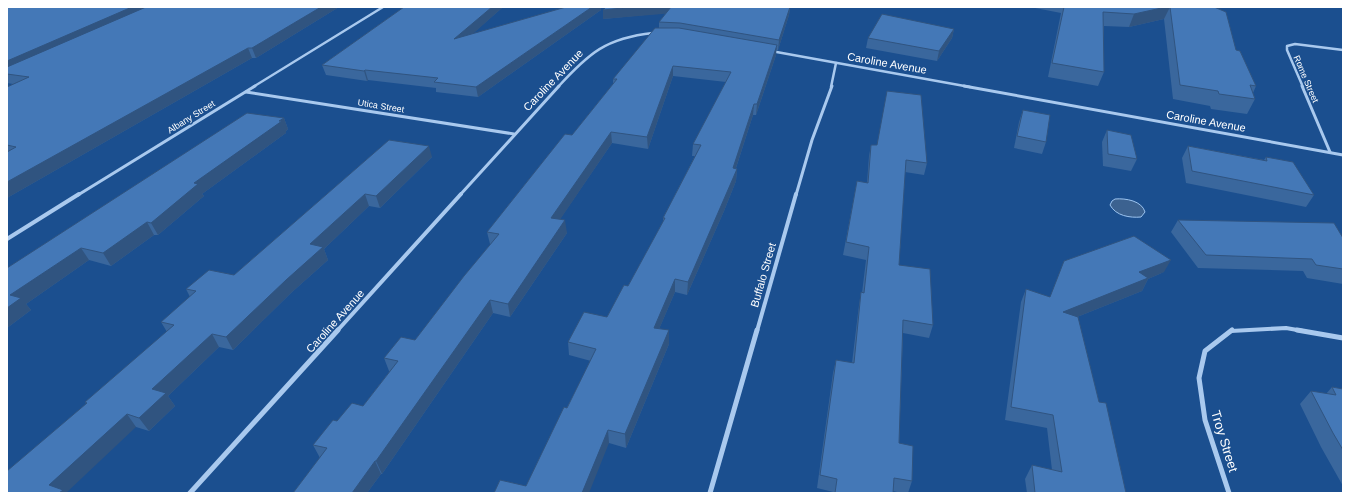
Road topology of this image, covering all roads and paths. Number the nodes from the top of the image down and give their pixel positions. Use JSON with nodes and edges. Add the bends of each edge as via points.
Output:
{"nodes":[{"id":1,"x":383,"y":7,"type":"edge"},
{"id":2,"x":656,"y":33,"type":"edge"},
{"id":3,"x":765,"y":50,"type":"edge"},
{"id":4,"x":1343,"y":50,"type":"edge"},
{"id":5,"x":836,"y":63,"type":"junction"},
{"id":6,"x":245,"y":92,"type":"junction"},
{"id":7,"x":514,"y":134,"type":"junction"},
{"id":8,"x":1330,"y":152,"type":"junction"},
{"id":9,"x":1343,"y":155,"type":"edge"},
{"id":10,"x":7,"y":239,"type":"edge"},
{"id":11,"x":1343,"y":338,"type":"edge"},
{"id":12,"x":190,"y":493,"type":"edge"},
{"id":13,"x":710,"y":493,"type":"edge"},
{"id":14,"x":1229,"y":493,"type":"edge"}],
"edges":[{"from":1,"to":6,"type":"street","name":"Albany Street"},
{"from":2,"to":7,"type":"street","name":"Caroline Avenue","via":[[613,40],[594,51]]},
{"from":3,"to":5,"type":"street","name":"Caroline Avenue"},
{"from":4,"to":8,"type":"street","name":"Rome Street","via":[[1295,44],[1287,46]]},
{"from":5,"to":8,"type":"street","name":"Caroline Avenue"},
{"from":5,"to":13,"type":"street","name":"Buffalo Street","via":[[833,82],[812,140]]},
{"from":6,"to":7,"type":"street","name":"Utica Street"},
{"from":6,"to":10,"type":"street","name":"Albany Street"},
{"from":7,"to":12,"type":"street","name":"Caroline Avenue"},
{"from":8,"to":9,"type":"street","name":"Caroline Avenue"},
{"from":11,"to":14,"type":"street","name":"Troy Street","via":[[1286,328],[1232,330],[1205,351],[1199,378],[1205,420]]}]}
